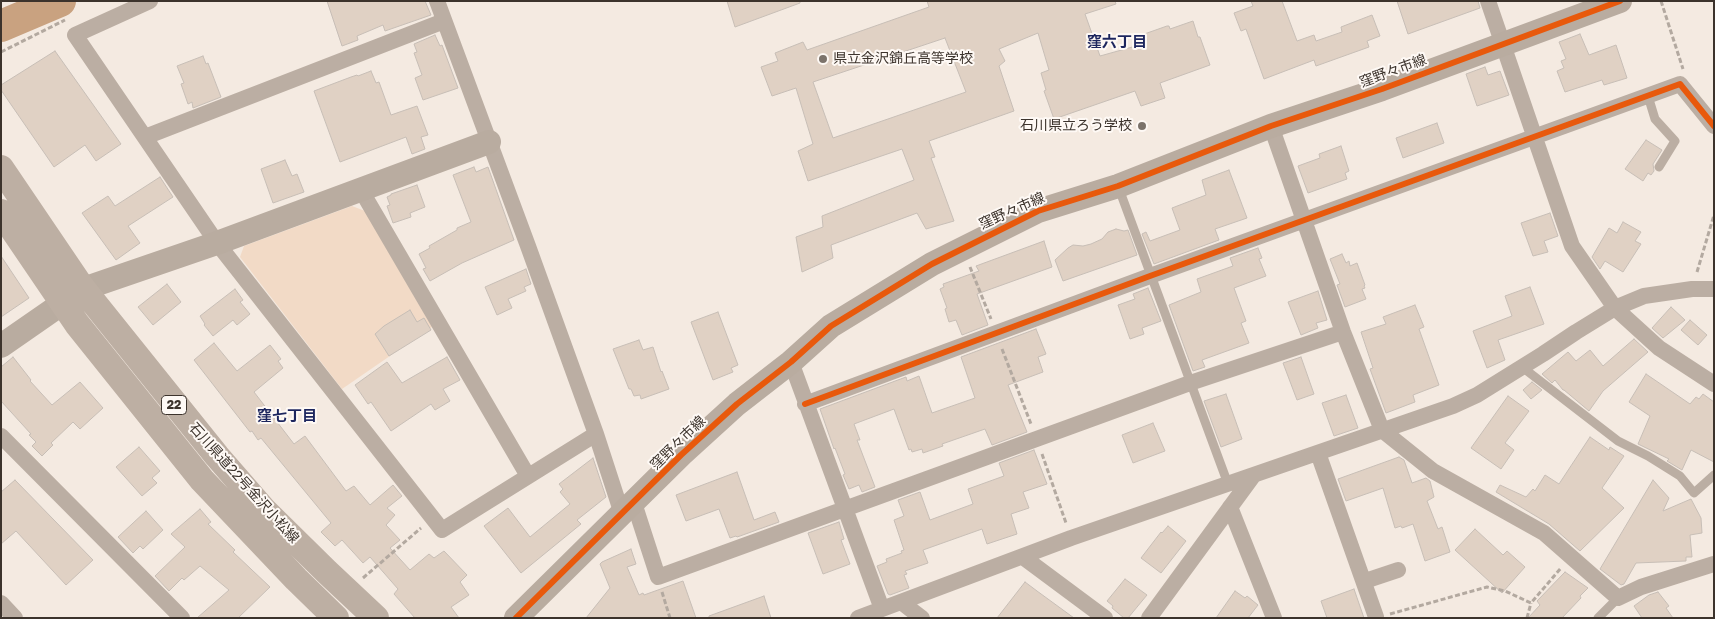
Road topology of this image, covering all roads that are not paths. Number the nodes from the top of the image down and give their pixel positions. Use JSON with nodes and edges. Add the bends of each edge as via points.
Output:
{"nodes":[{"id":1,"x":150,"y":1,"type":"edge"},
{"id":2,"x":437,"y":1,"type":"edge"},
{"id":3,"x":1488,"y":1,"type":"edge"},
{"id":4,"x":1620,"y":1,"type":"edge"},
{"id":5,"x":444,"y":21,"type":"junction"},
{"id":6,"x":1503,"y":44,"type":"junction"},
{"id":7,"x":1648,"y":96,"type":"junction"},
{"id":8,"x":1271,"y":126,"type":"junction"},
{"id":9,"x":1714,"y":126,"type":"edge"},
{"id":10,"x":1534,"y":136,"type":"junction"},
{"id":11,"x":145,"y":137,"type":"junction"},
{"id":12,"x":488,"y":142,"type":"junction"},
{"id":13,"x":1659,"y":167,"type":"dead end"},
{"id":14,"x":1,"y":168,"type":"edge"},
{"id":15,"x":1118,"y":186,"type":"junction"},
{"id":16,"x":361,"y":190,"type":"junction"},
{"id":17,"x":1,"y":212,"type":"edge"},
{"id":18,"x":1304,"y":221,"type":"junction"},
{"id":19,"x":217,"y":243,"type":"junction"},
{"id":20,"x":1150,"y":276,"type":"junction"},
{"id":21,"x":1714,"y":290,"type":"edge"},
{"id":22,"x":73,"y":296,"type":"junction"},
{"id":23,"x":1615,"y":308,"type":"junction"},
{"id":24,"x":1343,"y":332,"type":"junction"},
{"id":25,"x":1,"y":346,"type":"edge"},
{"id":26,"x":791,"y":362,"type":"junction"},
{"id":27,"x":1522,"y":366,"type":"junction"},
{"id":28,"x":1190,"y":384,"type":"junction"},
{"id":29,"x":1714,"y":384,"type":"edge"},
{"id":30,"x":805,"y":404,"type":"junction"},
{"id":31,"x":1382,"y":430,"type":"junction"},
{"id":32,"x":596,"y":434,"type":"junction"},
{"id":33,"x":1,"y":436,"type":"edge"},
{"id":34,"x":1318,"y":453,"type":"junction"},
{"id":35,"x":1714,"y":475,"type":"edge"},
{"id":36,"x":528,"y":476,"type":"junction"},
{"id":37,"x":1253,"y":476,"type":"junction"},
{"id":38,"x":1228,"y":484,"type":"junction"},
{"id":39,"x":1230,"y":507,"type":"junction"},
{"id":40,"x":628,"y":508,"type":"junction"},
{"id":41,"x":846,"y":509,"type":"junction"},
{"id":42,"x":1022,"y":557,"type":"junction"},
{"id":43,"x":1713,"y":567,"type":"edge"},
{"id":44,"x":1398,"y":570,"type":"dead end"},
{"id":45,"x":1365,"y":582,"type":"junction"},
{"id":46,"x":1618,"y":598,"type":"junction"},
{"id":47,"x":901,"y":602,"type":"junction"},
{"id":48,"x":1,"y":603,"type":"edge"},
{"id":49,"x":882,"y":609,"type":"junction"},
{"id":50,"x":524,"y":615,"type":"edge"},
{"id":51,"x":15,"y":618,"type":"edge"},
{"id":52,"x":182,"y":618,"type":"edge"},
{"id":53,"x":336,"y":618,"type":"edge"},
{"id":54,"x":376,"y":618,"type":"edge"},
{"id":55,"x":858,"y":618,"type":"edge"},
{"id":56,"x":922,"y":618,"type":"edge"},
{"id":57,"x":1105,"y":618,"type":"edge"},
{"id":58,"x":1149,"y":618,"type":"edge"},
{"id":59,"x":1274,"y":618,"type":"edge"},
{"id":60,"x":1376,"y":618,"type":"edge"},
{"id":61,"x":1598,"y":618,"type":"edge"}],
"edges":[{"from":1,"to":11,"type":"street","via":[[75,35]]},
{"from":2,"to":5,"type":"street"},
{"from":3,"to":6,"type":"street"},
{"from":4,"to":6,"type":"main road","name":"窪野々市線"},
{"from":5,"to":11,"type":"street"},
{"from":5,"to":12,"type":"street"},
{"from":6,"to":8,"type":"main road","name":"窪野々市線"},
{"from":6,"to":10,"type":"street"},
{"from":7,"to":9,"type":"street","via":[[1680,84]]},
{"from":7,"to":10,"type":"street"},
{"from":7,"to":13,"type":"lane","via":[[1655,120],[1676,141]]},
{"from":8,"to":15,"type":"main road","name":"窪野々市線"},
{"from":8,"to":18,"type":"street"},
{"from":10,"to":18,"type":"street"},
{"from":10,"to":23,"type":"street","via":[[1572,246]]},
{"from":11,"to":19,"type":"street"},
{"from":12,"to":16,"type":"main road"},
{"from":12,"to":32,"type":"street"},
{"from":14,"to":22,"type":"main road","name":"石川県道22号金沢小松線","number":"22"},
{"from":15,"to":20,"type":"lane"},
{"from":15,"to":26,"type":"main road","name":"窪野々市線","via":[[1038,211],[932,264],[831,326]]},
{"from":16,"to":19,"type":"main road"},
{"from":16,"to":36,"type":"street"},
{"from":17,"to":22,"type":"main road","name":"石川県道22号金沢小松線","number":"22"},
{"from":18,"to":20,"type":"street"},
{"from":18,"to":24,"type":"street"},
{"from":19,"to":22,"type":"main road"},
{"from":19,"to":36,"type":"street","via":[[442,530]]},
{"from":20,"to":28,"type":"lane"},
{"from":20,"to":30,"type":"street"},
{"from":21,"to":23,"type":"street","via":[[1692,289],[1644,296]]},
{"from":22,"to":25,"type":"main road"},
{"from":22,"to":53,"type":"main road","name":"石川県道22号金沢小松線","number":"22","via":[[111,368],[202,480]]},
{"from":22,"to":54,"type":"main road","name":"石川県道22号金沢小松線","number":"22","via":[[171,401],[264,510]]},
{"from":23,"to":27,"type":"street"},
{"from":23,"to":29,"type":"street","via":[[1659,348]]},
{"from":24,"to":28,"type":"street"},
{"from":24,"to":31,"type":"street"},
{"from":26,"to":30,"type":"street"},
{"from":26,"to":40,"type":"main road","name":"窪野々市線","via":[[737,404]]},
{"from":27,"to":31,"type":"street","via":[[1477,395],[1453,406]]},
{"from":27,"to":35,"type":"lane","via":[[1618,442],[1680,476],[1694,493]]},
{"from":28,"to":38,"type":"lane"},
{"from":28,"to":41,"type":"street"},
{"from":30,"to":41,"type":"street"},
{"from":31,"to":34,"type":"street"},
{"from":31,"to":46,"type":"street","via":[[1434,471],[1544,533]]},
{"from":32,"to":36,"type":"street"},
{"from":32,"to":40,"type":"street"},
{"from":33,"to":52,"type":"street"},
{"from":34,"to":37,"type":"street"},
{"from":34,"to":45,"type":"street"},
{"from":37,"to":38,"type":"street"},
{"from":37,"to":39,"type":"street"},
{"from":38,"to":42,"type":"street"},
{"from":39,"to":58,"type":"street"},
{"from":39,"to":59,"type":"street"},
{"from":40,"to":41,"type":"street","via":[[658,577]]},
{"from":40,"to":50,"type":"main road","name":"窪野々市線"},
{"from":41,"to":49,"type":"street"},
{"from":42,"to":47,"type":"street"},
{"from":42,"to":57,"type":"street"},
{"from":43,"to":46,"type":"street","via":[[1648,585]]},
{"from":44,"to":45,"type":"street"},
{"from":45,"to":60,"type":"street"},
{"from":46,"to":61,"type":"lane"},
{"from":47,"to":49,"type":"street"},
{"from":47,"to":56,"type":"street"},
{"from":48,"to":51,"type":"street"},
{"from":49,"to":55,"type":"street"}]}
